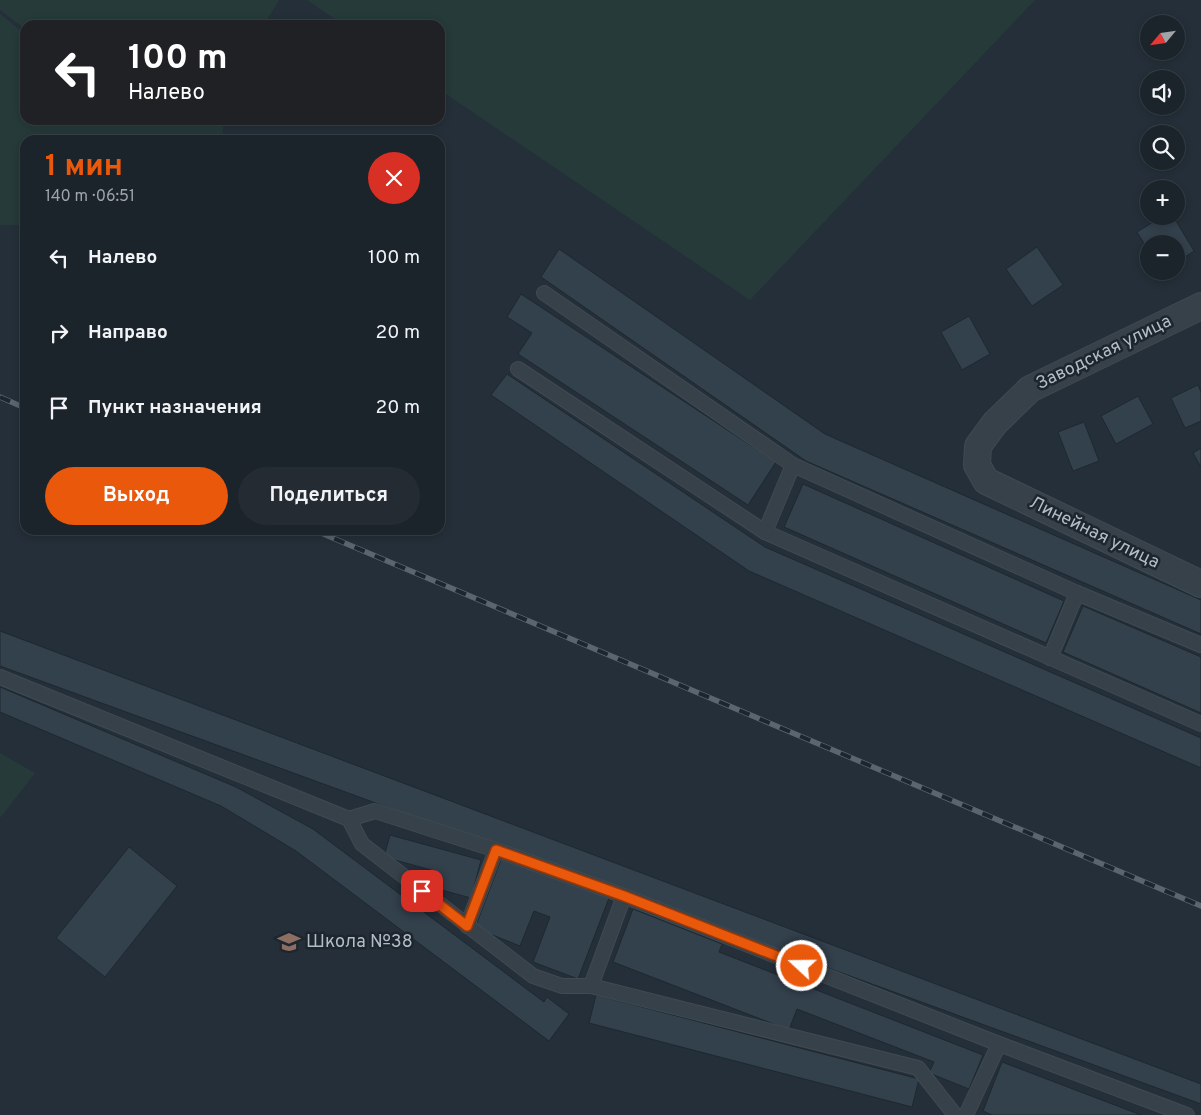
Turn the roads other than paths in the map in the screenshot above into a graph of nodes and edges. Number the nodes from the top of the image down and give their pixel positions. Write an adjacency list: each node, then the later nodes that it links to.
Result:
1 (544, 293): 4 (lane)
2 (1201, 306): 5 (street, Заводская улица)
3 (518, 369): 6 (lane)
4 (793, 465): 6 (lane); 8 (lane)
5 (986, 481): 7 (street, Линейная улица)
6 (765, 532): 10 (lane)
7 (1201, 584)
8 (1077, 594): 9 (lane); 10 (lane)
9 (1201, 645)
10 (1050, 658): 12 (lane)
11 (0, 677): 13 (lane)
12 (1201, 724)
13 (349, 819): 14 (lane); 16 (lane)
14 (496, 850): 15 (lane); 16 (lane)
15 (624, 896): 17 (lane); 18 (lane)
16 (467, 926): 17 (lane)
17 (591, 986): 19 (lane)
18 (999, 1044): 20 (lane); 21 (lane)
19 (955, 1115)
20 (966, 1115)
21 (1187, 1115)

